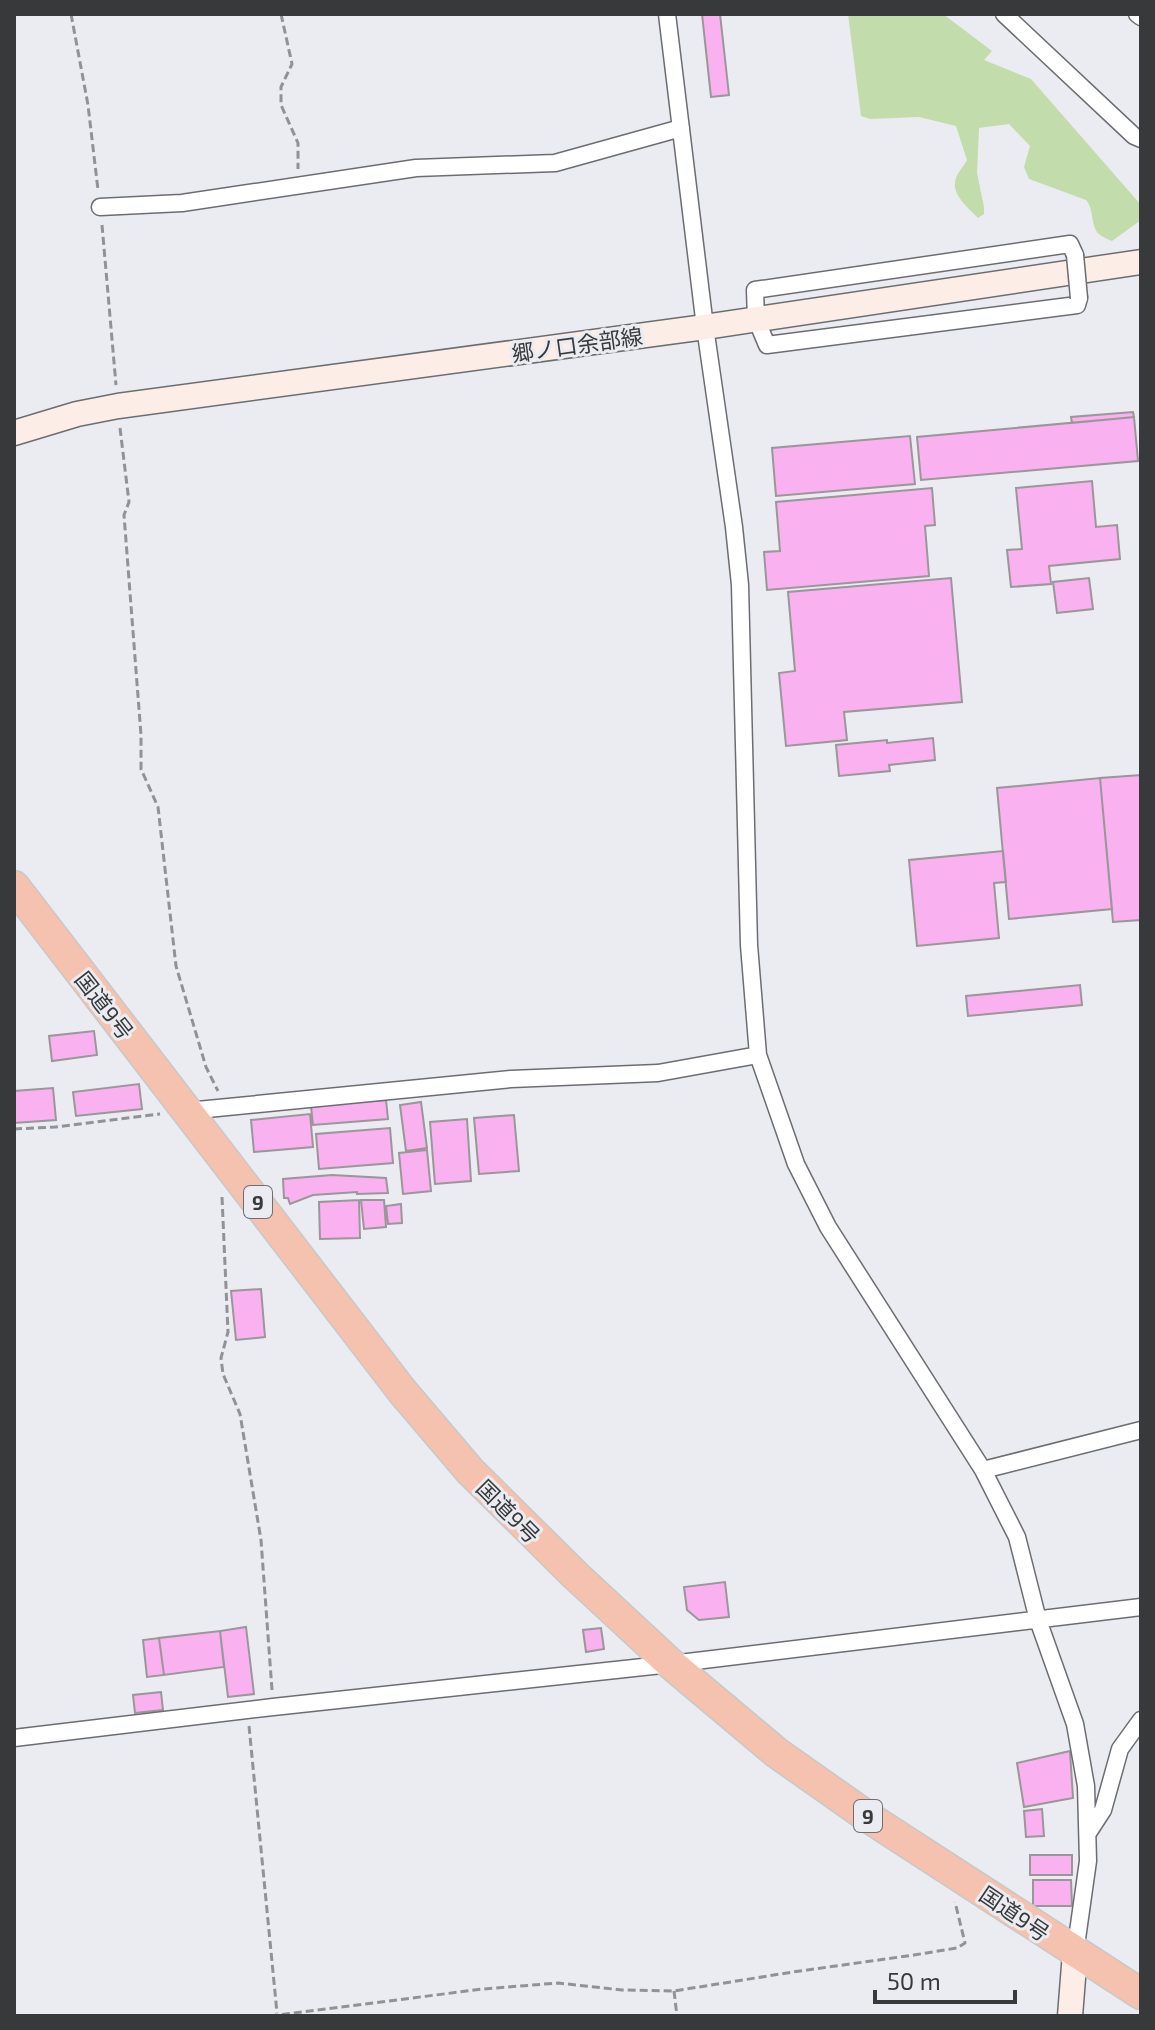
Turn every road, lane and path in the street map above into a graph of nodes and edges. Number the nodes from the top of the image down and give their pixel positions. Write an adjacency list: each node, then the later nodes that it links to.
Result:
1 (71, 14): 8 (path)
2 (281, 14): 7 (path)
3 (667, 14): 5 (street)
4 (1004, 14): 6 (street)
5 (681, 128): 7 (street); 11 (street)
6 (1141, 139)
7 (298, 185): 8 (street)
8 (100, 207): 12 (path)
9 (1141, 262): 10 (main road, 郷ノ口余部線)
10 (756, 319): 10 (street, bridge); 11 (main road, 郷ノ口余部線)
11 (705, 327): 12 (main road, 郷ノ口余部線); 15 (street)
12 (118, 406): 13 (main road, 郷ノ口余部線); 16 (path)
13 (14, 433)
14 (14, 886): 17 (highway, 国道9号 / 9)
15 (758, 1055): 16 (street); 21 (street)
16 (223, 1106): 17 (street)
17 (187, 1111): 18 (path); 19 (highway, 国道9号 / 9)
18 (14, 1129)
19 (226, 1162): 24 (highway, 国道9号 / 9); 25 (path)
20 (1141, 1430): 21 (street)
21 (983, 1470): 23 (street)
22 (1141, 1607): 23 (street)
23 (1038, 1620): 24 (street); 29 (street)
24 (671, 1664): 25 (street); 30 (highway, 国道9号 / 9)
25 (273, 1707): 26 (street)
26 (248, 1710): 28 (street); 35 (path)
27 (1141, 1720): 29 (street)
28 (14, 1738)
29 (1088, 1833): 31 (street)
30 (958, 1876): 31 (highway, 国道9号 / 9); 32 (path)
31 (1075, 1953): 33 (highway, 国道9号 / 9); 37 (main road)
32 (674, 1991): 35 (path); 36 (path)
33 (1141, 1994)
34 (270, 2016): 35 (path)
35 (277, 2016)
36 (677, 2016)
37 (1070, 2016)

